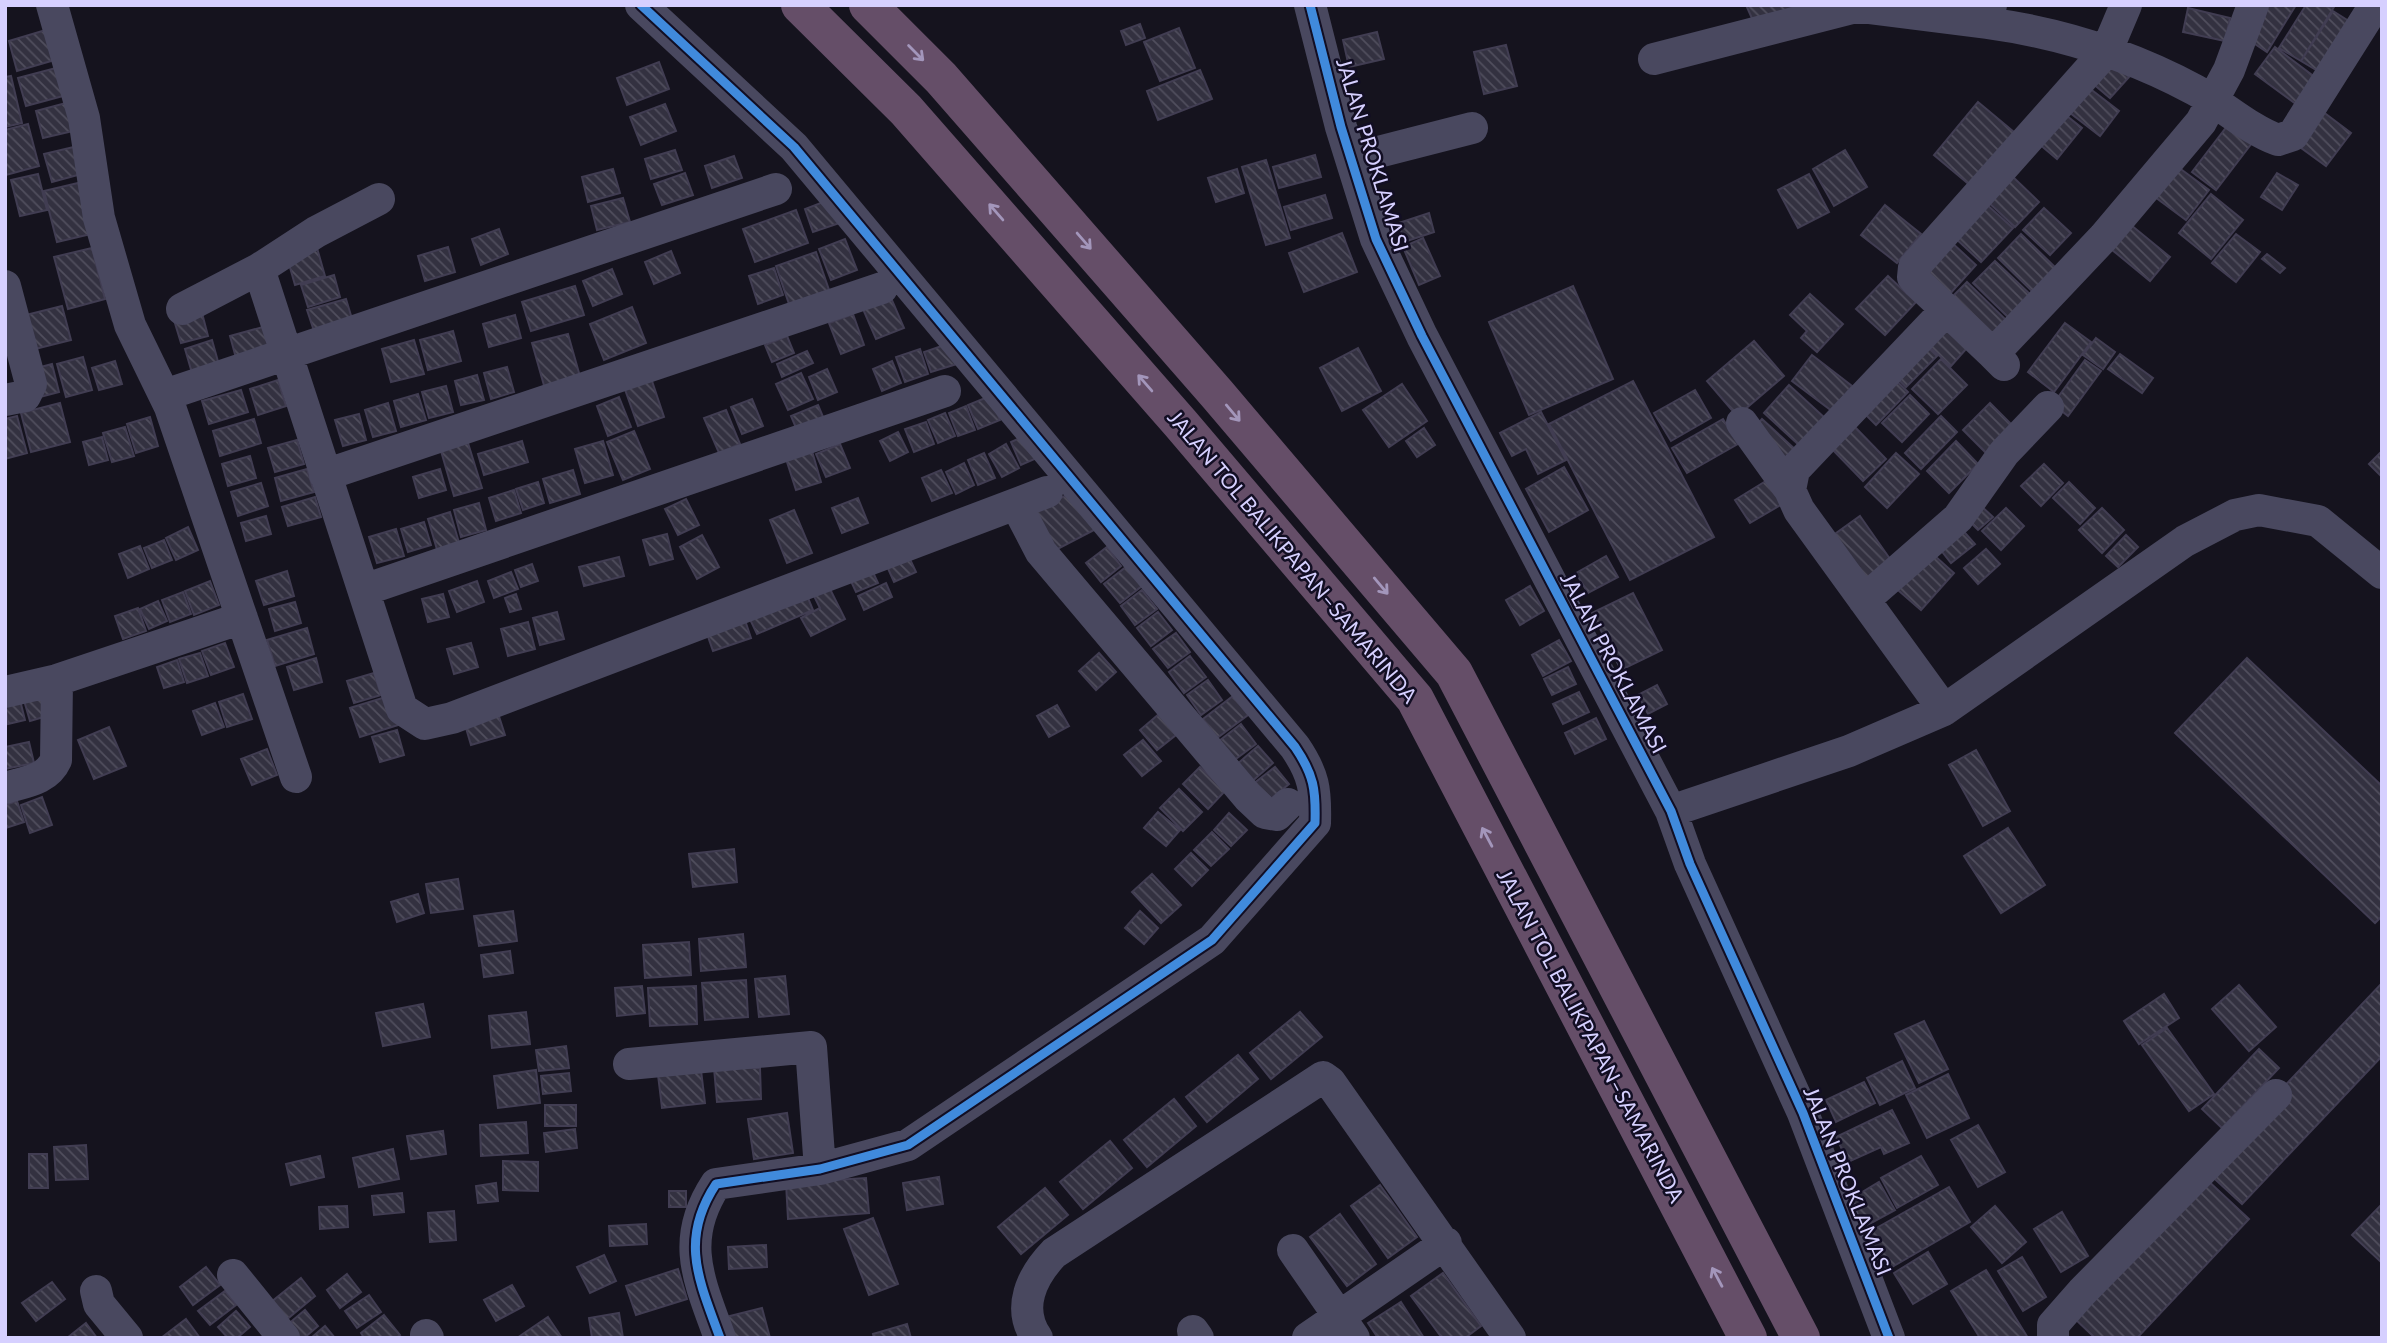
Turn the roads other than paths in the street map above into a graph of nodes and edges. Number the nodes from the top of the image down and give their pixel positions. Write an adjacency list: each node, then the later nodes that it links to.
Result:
1 (52, 5): 25 (street)
2 (641, 5): 46 (street)
3 (800, 5): 58 (highway, JALAN TOL BALIKPAPAN–SAMARINDA, one-way to 3)
4 (867, 5): 59 (highway, one-way to 59)
5 (1310, 5): 15 (street, JALAN PROKLAMASI)
6 (2126, 5): 11 (street)
7 (2253, 5): 13 (street)
8 (2375, 5): 13 (street)
9 (1869, 6): 10 (street); 12 (street)
10 (1989, 14): 11 (street)
11 (2107, 50): 13 (street); 22 (street)
12 (1654, 59)
13 (2214, 102): 22 (street)
14 (1472, 128): 15 (street)
15 (1351, 159): 43 (street, JALAN PROKLAMASI)
16 (776, 189): 23 (street)
17 (379, 199): 18 (street)
18 (259, 269): 21 (street); 23 (street)
19 (5, 286): 26 (street)
20 (882, 288): 29 (street)
21 (182, 309)
22 (1946, 310): 30 (street)
23 (285, 355): 25 (street); 29 (street)
24 (945, 391): 34 (street)
25 (165, 395): 36 (street)
26 (5, 400)
27 (2048, 407): 35 (street)
28 (1742, 423): 30 (street)
29 (326, 475): 34 (street)
30 (1790, 489): 35 (street)
31 (1047, 492): 32 (street)
32 (1016, 504): 34 (street); 42 (street)
33 (2382, 573): 39 (street)
34 (364, 590)
35 (1864, 600): 39 (street)
36 (242, 618): 37 (street); 40 (street)
37 (57, 680): 38 (street); 41 (street)
38 (5, 692)
39 (1944, 710): 43 (street)
40 (296, 777)
41 (5, 788)
42 (1288, 804)
43 (1671, 811): 60 (street, JALAN PROKLAMASI)
44 (629, 1064): 46 (street)
45 (2276, 1095): 61 (street)
46 (820, 1168): 54 (street)
47 (1446, 1243): 51 (street); 55 (street); 57 (street)
48 (1293, 1250): 51 (street)
49 (233, 1275): 53 (street)
50 (96, 1291): 52 (street)
51 (1347, 1327): 56 (street)
52 (127, 1338)
53 (284, 1338)
54 (720, 1338)
55 (1037, 1338)
56 (1308, 1338)
57 (1510, 1338)
58 (1748, 1338)
59 (1801, 1338)
60 (1889, 1338)
61 (2053, 1338)

